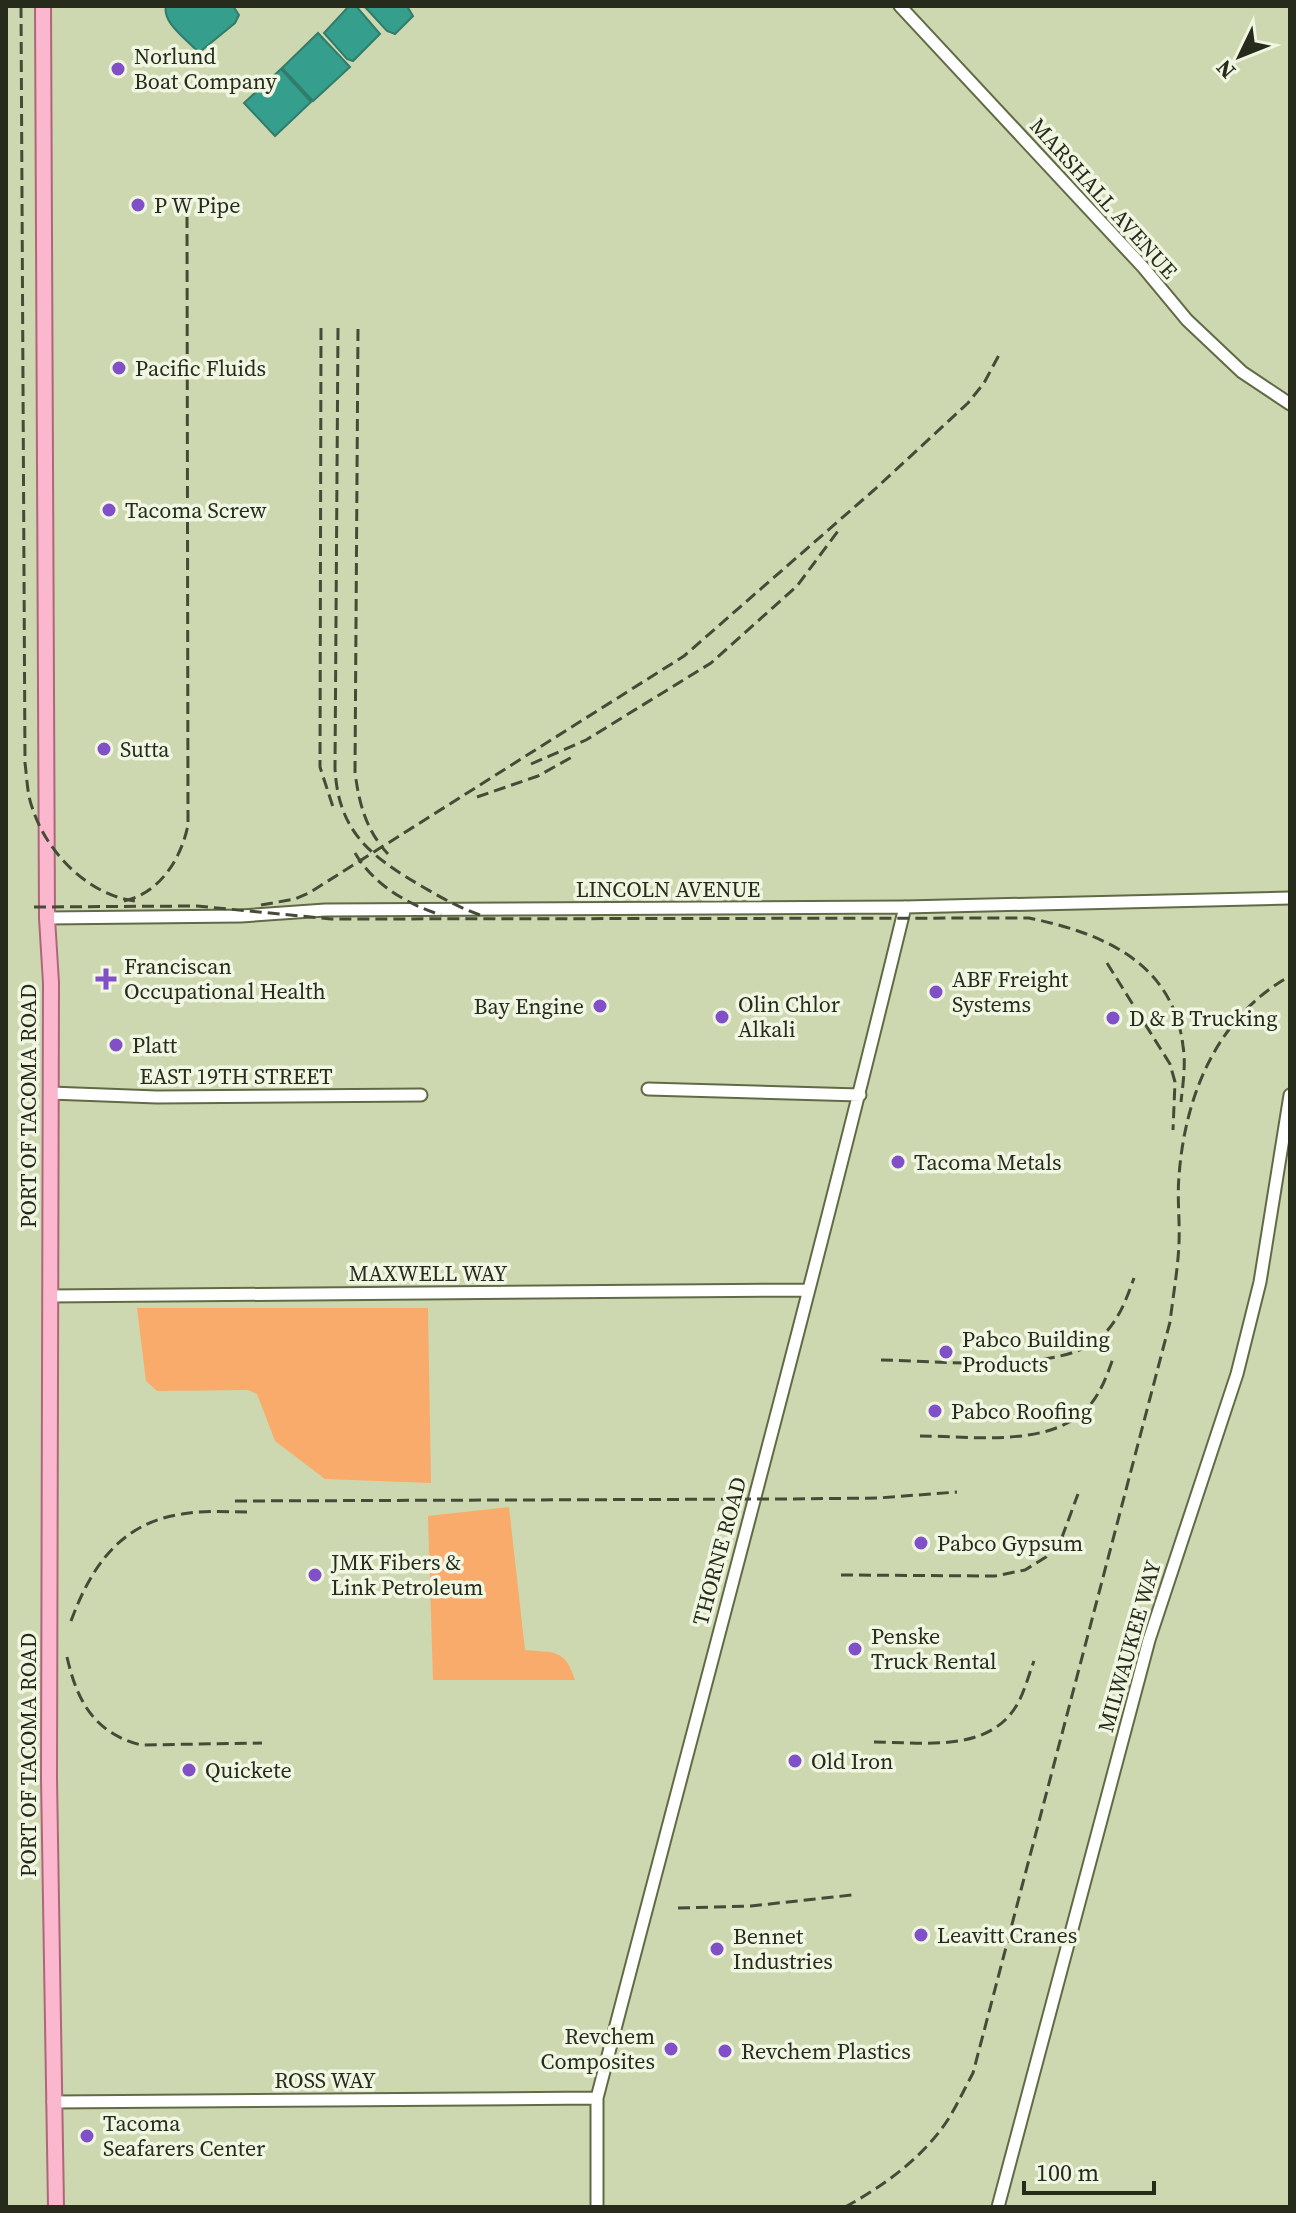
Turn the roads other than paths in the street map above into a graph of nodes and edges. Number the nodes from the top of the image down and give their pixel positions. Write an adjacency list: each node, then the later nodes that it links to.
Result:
1 (43, 6): 6 (main road, PORT OF TACOMA ROAD)
2 (900, 6): 3 (street, MARSHALL AVENUE)
3 (1290, 404)
4 (1290, 898): 5 (street, LINCOLN AVENUE)
5 (905, 907): 6 (street, LINCOLN AVENUE); 10 (street, THORNE ROAD)
6 (47, 918): 8 (main road, PORT OF TACOMA ROAD)
7 (648, 1089): 10 (street)
8 (50, 1093): 9 (street, EAST 19TH STREET); 13 (main road, PORT OF TACOMA ROAD)
9 (421, 1095)
10 (860, 1095): 12 (street, THORNE ROAD)
11 (1290, 1096): 18 (street, MILWAUKEE WAY)
12 (807, 1290): 13 (street, MAXWELL WAY); 14 (street, THORNE ROAD)
13 (50, 1296): 15 (main road, PORT OF TACOMA ROAD)
14 (597, 2098): 15 (street, ROSS WAY); 17 (street, THORNE ROAD)
15 (53, 2102): 16 (main road, PORT OF TACOMA ROAD)
16 (56, 2207)
17 (597, 2207)
18 (998, 2207)

